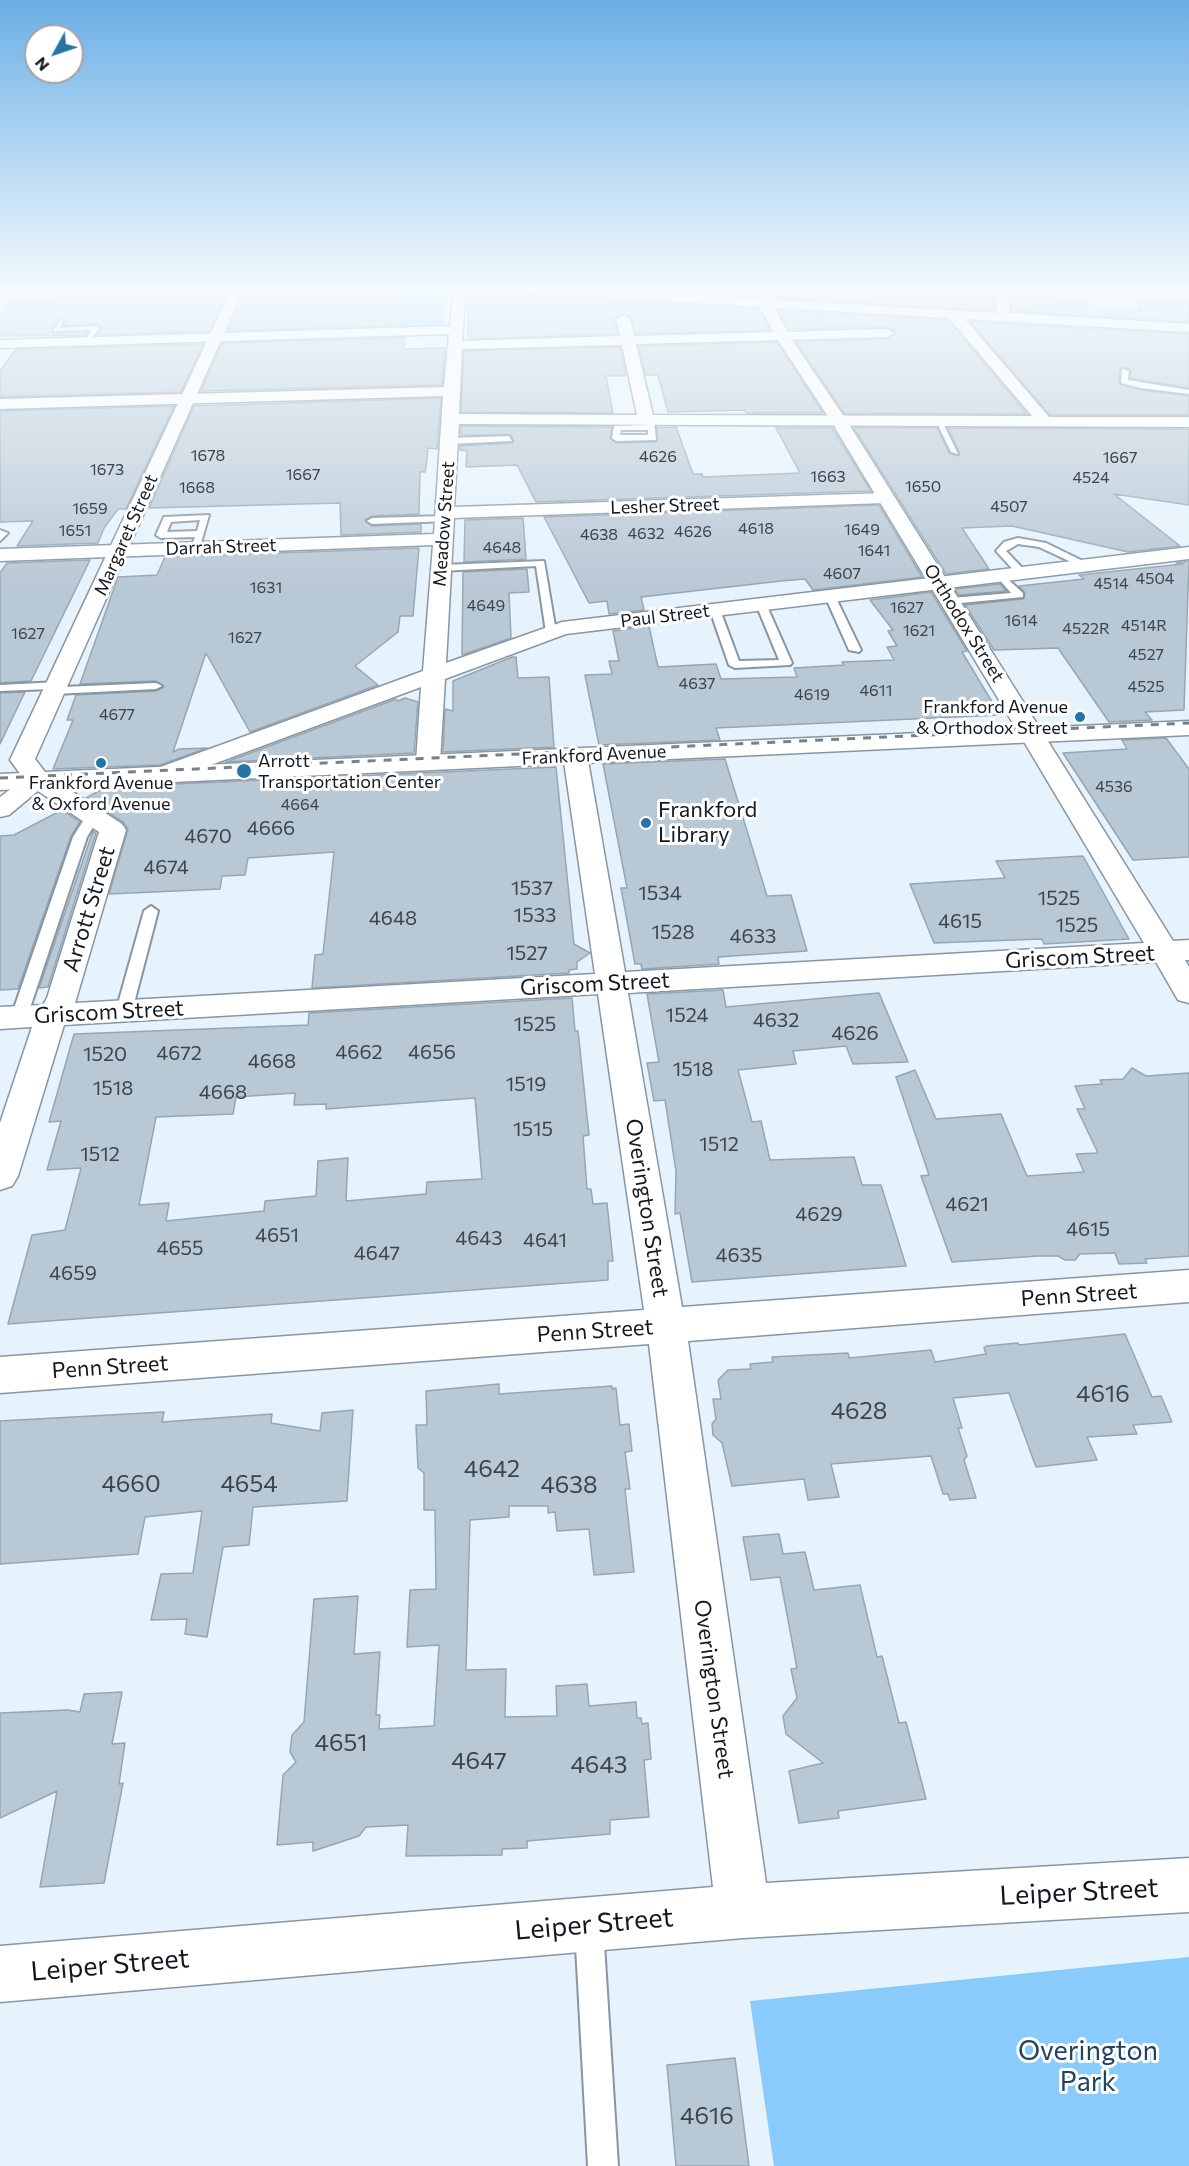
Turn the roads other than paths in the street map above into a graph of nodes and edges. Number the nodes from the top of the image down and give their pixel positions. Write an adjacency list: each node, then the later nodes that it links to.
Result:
1 (193, 387): 9 (street, Margaret Street)
2 (451, 387): 7 (street, Meadow Street)
3 (640, 387): 14 (street)
4 (816, 387): 12 (street, Orthodox Street)
5 (1015, 387): 15 (street)
6 (1150, 387): 8 (lane)
7 (451, 391): 9 (street); 11 (street, Meadow Street)
8 (1189, 392)
9 (187, 399): 10 (street); 26 (street, Margaret Street)
10 (0, 404)
11 (451, 419): 14 (street); 18 (street, Meadow Street)
12 (839, 421): 13 (street); 14 (street); 20 (street, Orthodox Street)
13 (938, 421): 15 (street); 19 (lane)
14 (649, 422)
15 (1045, 422): 16 (street)
16 (1189, 422)
17 (509, 439): 18 (lane)
18 (450, 441): 21 (street, Meadow Street)
19 (955, 452)
20 (885, 498): 21 (street, Lesher Street); 32 (street, Orthodox Street)
21 (445, 516): 22 (lane); 25 (street, Meadow Street)
22 (372, 521)
23 (0, 533): 24 (lane)
24 (0, 538)
25 (443, 539): 26 (street, Darrah Street); 30 (street, Meadow Street)
26 (118, 551): 28 (street, Darrah Street); 41 (street, Margaret Street)
27 (1189, 554): 29 (street, Paul Street)
28 (0, 555)
29 (1088, 566): 31 (street, Paul Street); 31 (lane)
30 (441, 568): 36 (lane); 38 (street, Meadow Street)
31 (1022, 573): 32 (street, Paul Street)
32 (945, 592): 33 (street, Paul Street); 43 (street, Orthodox Street)
33 (830, 596): 34 (street, Paul Street); 37 (lane)
34 (761, 604): 35 (street, Paul Street); 35 (lane)
35 (715, 610): 36 (street, Paul Street)
36 (551, 632): 38 (street, Paul Street)
37 (855, 650)
38 (435, 675): 45 (street, Meadow Street); 46 (street, Paul Street)
39 (156, 686): 41 (lane)
40 (0, 688): 41 (lane)
41 (57, 688): 47 (street, Margaret Street)
42 (1189, 728): 43 (street, Frankford Avenue)
43 (1032, 735): 44 (street, Frankford Avenue); 52 (street, Orthodox Street)
44 (575, 755): 45 (street, Frankford Avenue); 53 (street, Overington Street)
45 (428, 762): 46 (street, Frankford Avenue)
46 (164, 774): 47 (street, Frankford Avenue)
47 (38, 780): 48 (street, Frankford Avenue); 49 (street); 50 (street, Arrott Street)
48 (0, 782)
49 (0, 809)
50 (93, 816): 56 (street, Arrott Street); 57 (lane)
51 (151, 911): 55 (lane)
52 (1176, 951): 53 (street, Griscom Street); 54 (street, Orthodox Street)
53 (610, 983): 55 (street, Griscom Street); 60 (street, Overington Street)
54 (1189, 992)
55 (124, 1011): 56 (street, Griscom Street)
56 (52, 1016): 57 (street, Griscom Street); 58 (street, Arrott Street)
57 (9, 1017)
58 (0, 1176)
59 (1189, 1286): 60 (street, Penn Street)
60 (666, 1326): 61 (street, Penn Street); 63 (street, Overington Street)
61 (0, 1375)
62 (1189, 1886): 63 (street, Leiper Street)
63 (743, 1911): 64 (street, Leiper Street)
64 (589, 1924): 65 (street, Leiper Street); 66 (lane)
65 (0, 1974)
66 (603, 2166)

